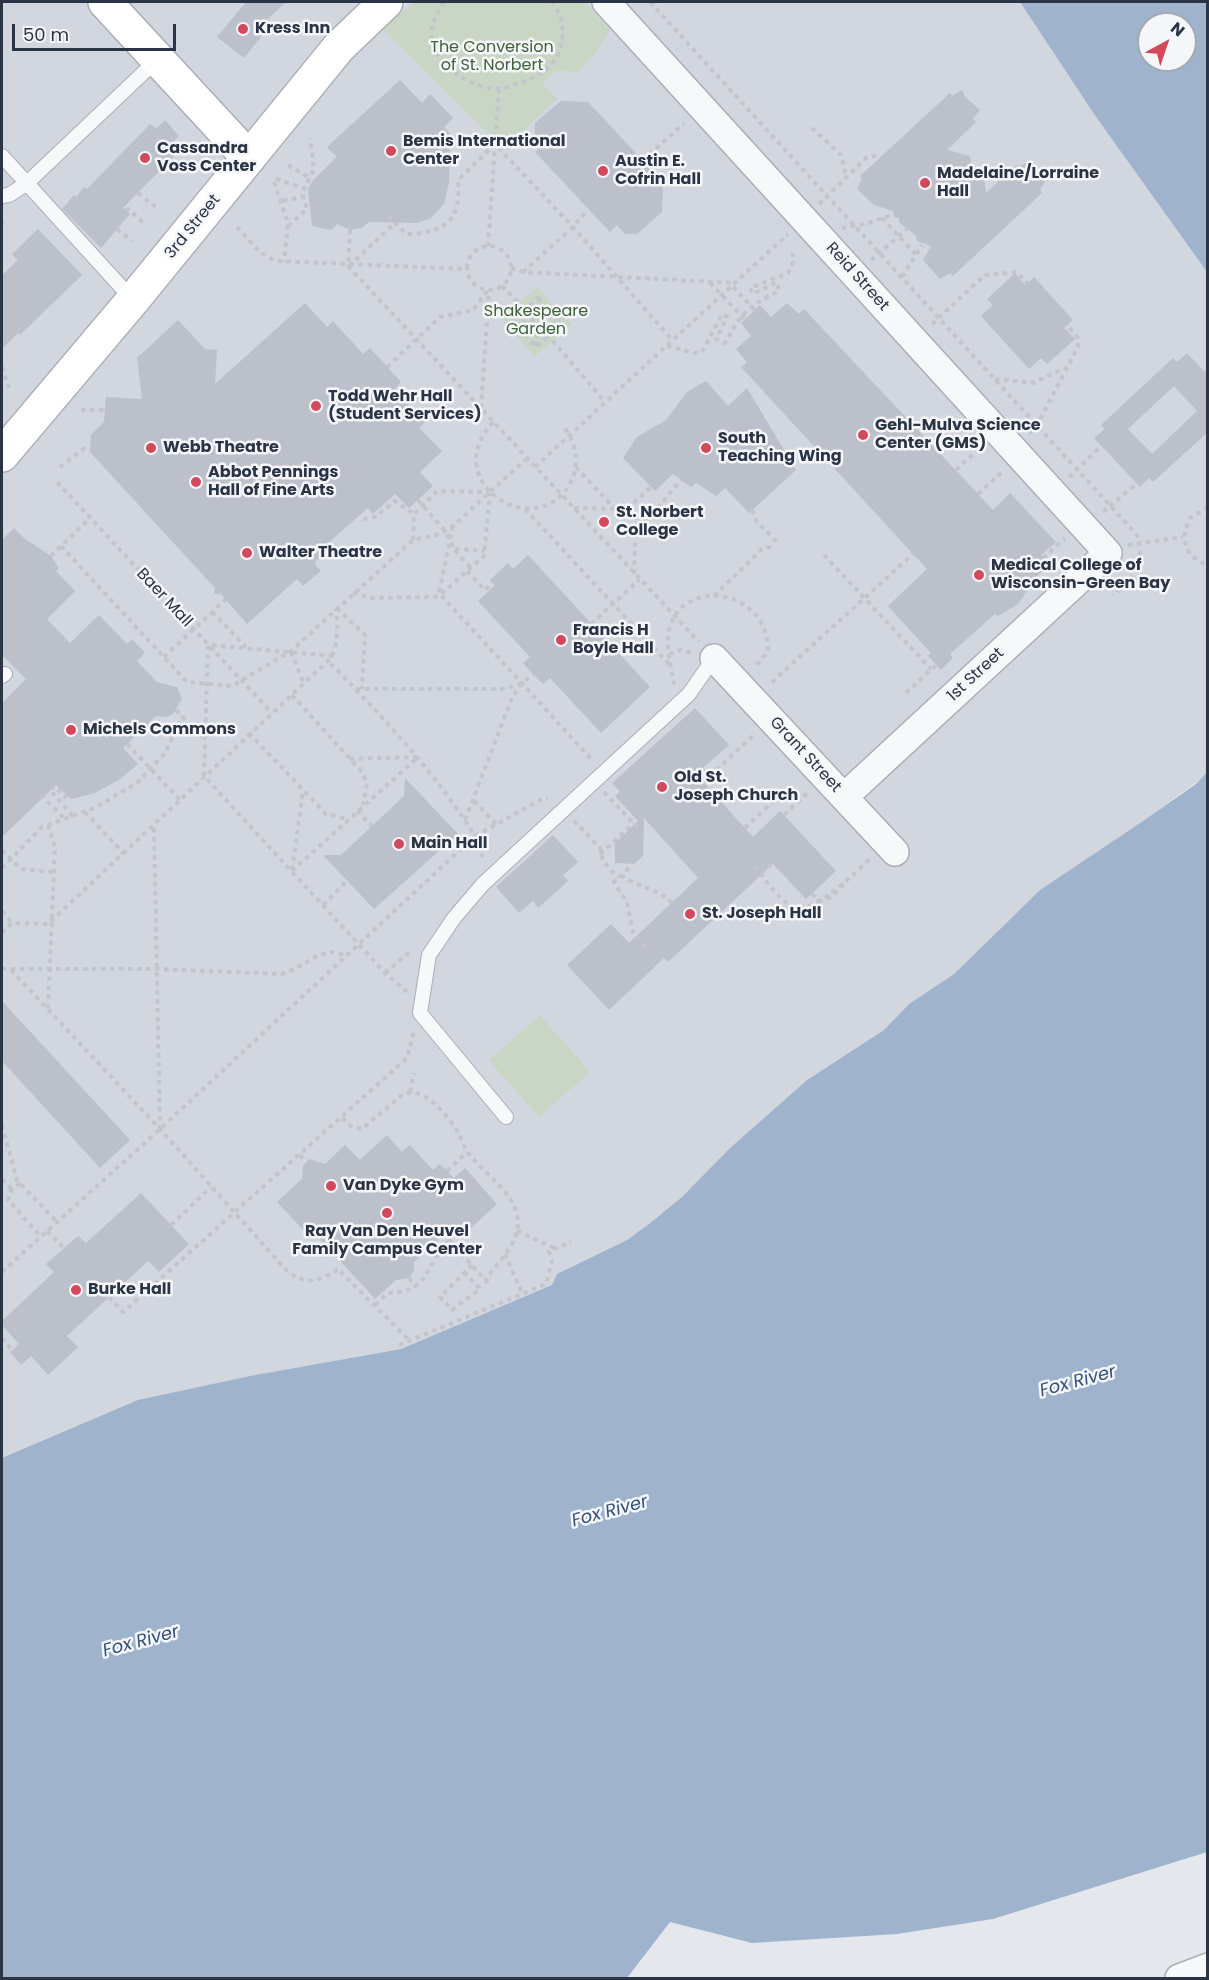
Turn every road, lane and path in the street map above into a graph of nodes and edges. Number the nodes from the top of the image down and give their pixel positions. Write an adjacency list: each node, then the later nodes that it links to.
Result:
1 (105, 2): 7 (main road)
2 (386, 2): 14 (main road, 3rd Street)
3 (444, 2): 8 (path)
4 (552, 2): 8 (path)
5 (606, 2): 9 (street, Reid Street)
6 (650, 2): 23 (path)
7 (158, 59): 14 (main road); 20 (lane)
8 (499, 89): 12 (path)
9 (702, 107): 16 (path); 34 (street, Reid Street)
10 (812, 128): 19 (path)
11 (310, 138): 18 (path)
12 (495, 144): 33 (path); 39 (path); 46 (path)
13 (2, 156): 20 (lane)
14 (249, 158): 65 (main road, 3rd Street)
15 (878, 159): 19 (path)
16 (643, 161)
17 (288, 165): 18 (path)
18 (308, 177): 21 (path)
19 (846, 177): 23 (path)
20 (26, 184): 24 (lane); 65 (lane)
21 (303, 188): 25 (path); 26 (path)
22 (138, 193): 27 (path)
23 (826, 195): 34 (path); 37 (path)
24 (2, 196)
25 (302, 197): 26 (path); 36 (path)
26 (282, 201): 36 (path)
27 (158, 209)
28 (587, 210): 39 (path)
29 (126, 211): 35 (path)
30 (894, 214): 32 (path)
31 (388, 216): 33 (path)
32 (882, 218): 37 (path); 43 (path)
33 (395, 223): 51 (path)
34 (808, 223): 37 (path); 55 (street, Reid Street); 60 (path)
35 (146, 225)
36 (288, 226): 50 (path)
37 (855, 226): 48 (path)
38 (237, 227): 50 (path)
39 (573, 227): 54 (path); 57 (path)
40 (117, 229): 44 (path)
41 (907, 229): 43 (path)
42 (350, 230): 51 (path)
43 (899, 236): 48 (path); 49 (path)
44 (132, 241)
45 (922, 245): 49 (path)
46 (488, 246): 52 (path); 53 (path)
47 (793, 253): 66 (path)
48 (880, 253): 55 (path); 56 (path)
49 (916, 255): 56 (path)
50 (284, 262): 51 (path)
51 (348, 266): 53 (path); 79 (path)
52 (511, 268): 54 (path); 61 (path)
53 (466, 269): 62 (path)
54 (523, 272): 57 (path)
55 (855, 275): 81 (street, Reid Street)
56 (902, 277): 71 (path)
57 (618, 278): 58 (path); 80 (path)
58 (710, 282): 60 (path); 63 (path)
59 (1027, 283): 71 (path)
60 (735, 285): 63 (path); 66 (path)
61 (502, 286): 62 (path); 67 (path)
62 (488, 291): 79 (path); 90 (path)
63 (722, 296): 70 (path); 80 (path)
64 (538, 298): 67 (path); 69 (path); 74 (path)
65 (133, 300): 100 (main road, 3rd Street)
66 (751, 305): 68 (path); 70 (path)
67 (525, 310): 73 (path); 74 (path)
68 (755, 310)
69 (550, 312): 74 (path); 75 (path)
70 (741, 315): 72 (path); 82 (path)
71 (939, 318): 81 (path); 88 (path)
72 (745, 319)
73 (513, 321): 74 (path); 77 (path)
74 (537, 323): 75 (path); 77 (path); 78 (path); 83 (path)
75 (561, 324): 78 (path)
76 (1067, 325): 86 (path)
77 (525, 334): 83 (path)
78 (549, 335): 83 (path); 89 (path)
79 (416, 339): 85 (path); 90 (path)
80 (673, 341): 82 (path)
81 (915, 341): 97 (street, Reid Street)
82 (667, 346): 89 (path)
83 (536, 347)
84 (2, 367): 87 (path)
85 (387, 367)
86 (1067, 368): 88 (path); 94 (path)
87 (2, 379)
88 (994, 379): 94 (path)
89 (604, 402): 96 (path)
90 (480, 409): 93 (path)
91 (81, 410): 92 (path)
92 (105, 410)
93 (493, 422): 101 (path); 111 (path)
94 (1037, 425): 97 (path); 106 (path)
95 (563, 426): 96 (path)
96 (569, 435): 103 (path); 104 (path)
97 (1010, 445): 105 (path); 112 (street, Reid Street); 113 (path)
98 (87, 446): 102 (path)
99 (1101, 446): 106 (path)
100 (2, 455)
101 (526, 459): 104 (path); 111 (path)
102 (60, 467)
103 (576, 467): 114 (path); 121 (path)
104 (536, 468): 114 (path)
105 (956, 470)
106 (1077, 470): 112 (path); 117 (path)
107 (682, 480): 127 (path)
108 (57, 482): 125 (path, Baer Mall)
109 (1136, 484): 117 (path)
110 (651, 487): 122 (path)
111 (490, 492): 116 (path); 119 (path); 128 (path); 139 (path)
112 (1053, 492): 129 (street, Reid Street)
113 (978, 494)
114 (561, 495): 119 (path); 120 (path)
115 (418, 500): 116 (path)
116 (422, 506): 124 (path); 130 (path)
117 (1111, 506): 129 (path); 135 (path)
118 (1208, 507): 131 (path)
119 (524, 508): 155 (path)
120 (573, 508): 121 (path); 146 (path)
121 (616, 509): 122 (path)
122 (627, 509): 127 (path)
123 (752, 510): 134 (path)
124 (414, 514): 126 (path); 133 (path)
125 (90, 518): 136 (path); 159 (path, Baer Mall)
126 (363, 519)
127 (636, 524): 146 (path)
128 (453, 526): 130 (path); 132 (path)
129 (1085, 528): 140 (street, Reid Street)
130 (445, 531): 132 (path); 133 (path)
131 (1183, 537): 135 (path); 144 (path)
132 (450, 538): 138 (path); 150 (path)
133 (413, 540): 149 (path)
134 (777, 542)
135 (1139, 542): 140 (path); 152 (path)
136 (61, 546): 143 (path); 164 (path)
137 (771, 547): 151 (path)
138 (456, 549): 139 (path); 145 (path)
139 (485, 550): 145 (path)
140 (1108, 553): 198 (street, 1st Street)
141 (913, 554): 153 (path)
142 (824, 555): 153 (path)
143 (51, 556)
144 (1208, 565)
145 (469, 569): 148 (path); 150 (path)
146 (634, 575): 147 (path)
147 (639, 580): 155 (path); 165 (path)
148 (493, 582)
149 (353, 593): 150 (path); 156 (path)
150 (440, 595): 175 (path)
151 (714, 596)
152 (1113, 596)
153 (864, 598): 169 (path); 173 (path)
154 (226, 599): 157 (path)
155 (613, 604): 158 (path); 168 (path)
156 (336, 608): 162 (path); 163 (path); 177 (path)
157 (212, 612): 159 (path); 161 (path)
158 (591, 624)
159 (194, 630): 160 (path, Baer Mall); 164 (path)
160 (208, 645): 161 (path); 171 (path, Baer Mall); 172 (path)
161 (246, 648): 162 (path)
162 (291, 651): 163 (path); 171 (path); 174 (path)
163 (333, 656): 166 (path)
164 (164, 657): 172 (path)
165 (714, 658): 183 (street, Grant Street); 192 (lane)
166 (328, 661): 174 (path); 176 (path)
167 (936, 664): 169 (path)
168 (671, 665)
169 (931, 669): 178 (path)
170 (533, 674): 175 (path)
171 (240, 681): 172 (path); 181 (path, Baer Mall)
172 (205, 682): 185 (path)
173 (771, 682)
174 (304, 684): 179 (path)
175 (520, 684): 177 (path); 192 (path); 200 (path)
176 (356, 689): 177 (path); 187 (path)
177 (362, 689)
178 (906, 693)
179 (291, 695): 181 (path); 188 (path)
180 (176, 710): 182 (path)
181 (272, 713): 184 (path)
182 (182, 716): 185 (path); 189 (path)
183 (771, 719): 191 (street, Grant Street); 193 (path)
184 (249, 733): 190 (path); 195 (path)
185 (204, 738): 190 (path)
186 (127, 744): 189 (path)
187 (418, 757): 188 (path); 201 (path); 209 (path)
188 (350, 759): 201 (path)
189 (151, 770): 199 (path); 204 (path)
190 (204, 776): 199 (path); 228 (path)
191 (825, 777): 198 (street, Grant Street); 205 (path)
192 (600, 778): 202 (lane); 210 (path)
193 (703, 782)
194 (785, 790): 215 (path)
195 (303, 791): 208 (path); 228 (path)
196 (41, 795): 207 (path)
197 (67, 795): 206 (path)
198 (844, 797): 218 (street, Grant Street)
199 (180, 800): 214 (path)
200 (474, 801): 209 (path); 211 (path)
201 (363, 806): 203 (path)
202 (564, 809): 211 (path); 221 (path); 249 (lane)
203 (357, 811): 208 (path); 213 (path)
204 (85, 812): 206 (path); 220 (path)
205 (784, 815)
206 (73, 816): 207 (path)
207 (65, 819): 212 (path)
208 (348, 819): 228 (path)
209 (465, 820): 217 (path)
210 (634, 823): 216 (path); 221 (path)
211 (496, 824): 217 (path)
212 (48, 825): 223 (path); 229 (path)
213 (372, 826)
214 (154, 827): 220 (path); 247 (path)
215 (745, 828)
216 (639, 829)
217 (475, 836): 241 (path)
218 (891, 848): 234 (path)
219 (2, 850): 223 (path)
220 (124, 854): 238 (path)
221 (599, 855): 231 (path)
222 (2, 856): 223 (path)
223 (9, 858): 226 (path); 229 (path)
224 (772, 863): 230 (path)
225 (755, 866): 230 (path)
226 (2, 868)
227 (629, 868): 231 (path)
228 (292, 871): 236 (path)
229 (54, 872): 238 (path)
230 (761, 873): 234 (path)
231 (620, 877): 235 (path); 242 (path)
232 (347, 881): 236 (path)
233 (812, 894): 234 (path)
234 (819, 901)
235 (672, 903)
236 (323, 905): 241 (path)
237 (2, 911): 239 (path)
238 (52, 919): 239 (path); 246 (path)
239 (12, 923): 240 (path)
240 (2, 933)
241 (358, 944): 243 (path); 249 (path)
242 (646, 948)
243 (345, 956): 247 (path); 255 (path)
244 (2, 969): 245 (path)
245 (11, 969): 246 (path); 248 (path)
246 (50, 969): 247 (path); 248 (path)
247 (158, 969): 255 (path)
248 (48, 1009): 255 (path)
249 (420, 1009): 252 (lane); 253 (path)
250 (414, 1073): 251 (path)
251 (410, 1092): 253 (path); 256 (path)
252 (506, 1117)
253 (342, 1118): 257 (path)
254 (2, 1125): 261 (path)
255 (160, 1129): 262 (path); 265 (path)
256 (467, 1152): 259 (path); 268 (path)
257 (300, 1155): 258 (path); 264 (path)
258 (306, 1161)
259 (447, 1171)
260 (2, 1179): 263 (path)
261 (20, 1183): 263 (path); 265 (path)
262 (212, 1187): 264 (path); 266 (path)
263 (12, 1190): 270 (path)
264 (235, 1214): 283 (path); 286 (path)
265 (57, 1222): 267 (path)
266 (171, 1225)
267 (47, 1231): 270 (path); 273 (path)
268 (517, 1231): 274 (path); 275 (path)
269 (443, 1233): 271 (path)
270 (41, 1236): 276 (path)
271 (450, 1240): 278 (path); 284 (path)
272 (570, 1242): 274 (path)
273 (64, 1248)
274 (555, 1249): 285 (path)
275 (505, 1254): 278 (path); 285 (path)
276 (12, 1262): 277 (path); 279 (path)
277 (2, 1265)
278 (472, 1265): 280 (path)
279 (2, 1272)
280 (464, 1272): 280 (path)
281 (355, 1277): 283 (path)
282 (409, 1278): 284 (path)
283 (350, 1281): 287 (path)
284 (416, 1287): 287 (path)
285 (522, 1293): 289 (path)
286 (110, 1297)
287 (375, 1305): 289 (path)
288 (2, 1338): 291 (path)
289 (410, 1341): 290 (path)
290 (399, 1345)
291 (12, 1350)
292 (1208, 1966): 293 (street)
293 (1179, 1978)

